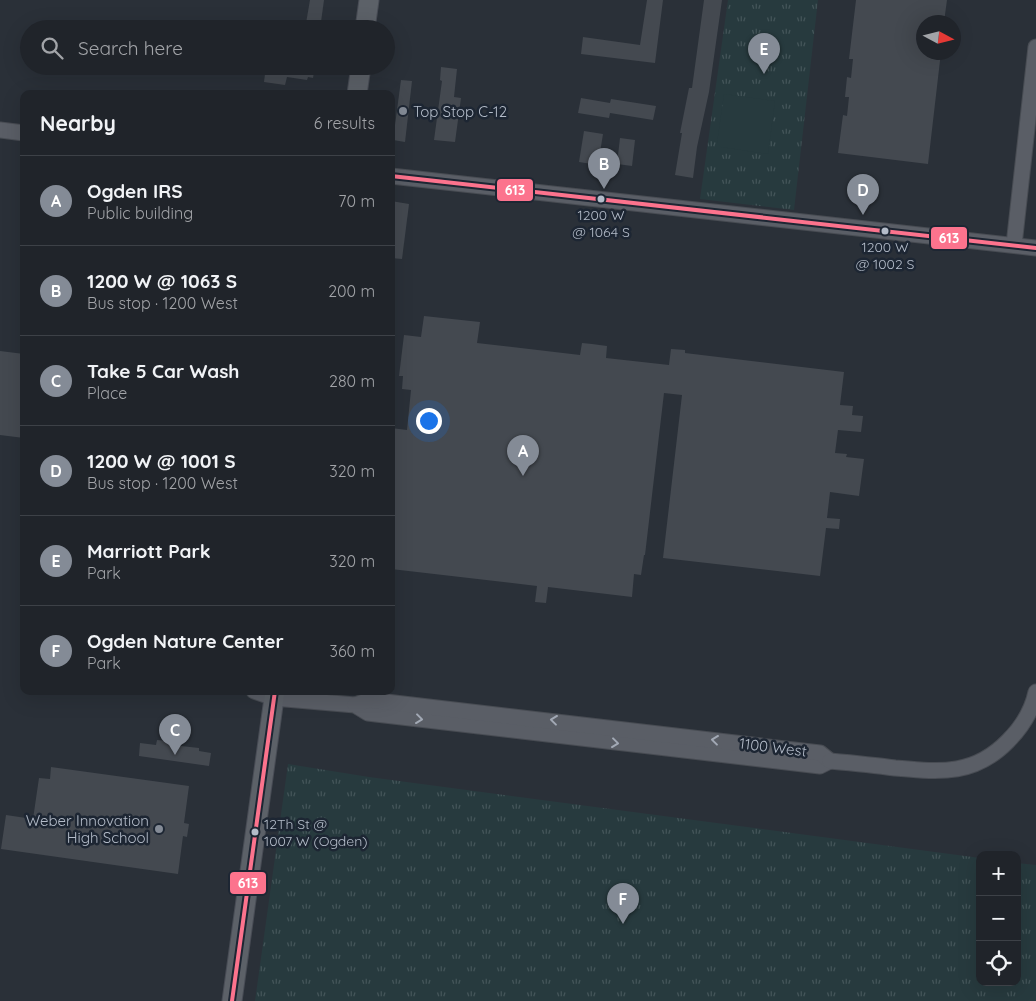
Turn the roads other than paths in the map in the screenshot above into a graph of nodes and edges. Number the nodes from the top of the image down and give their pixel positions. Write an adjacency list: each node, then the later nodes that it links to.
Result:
1 (369, 0): 2 (main road)
2 (366, 20)
3 (1036, 47): 6 (street)
4 (360, 75): 5 (main road)
5 (358, 90)
6 (1034, 92): 10 (street)
7 (0, 130): 8 (street)
8 (20, 132)
9 (395, 176): 10 (street)
10 (1014, 245): 11 (street)
11 (1036, 248)
12 (1036, 692): 13 (street, 1100 West)
13 (274, 695): 14 (main road)
14 (232, 1001)

